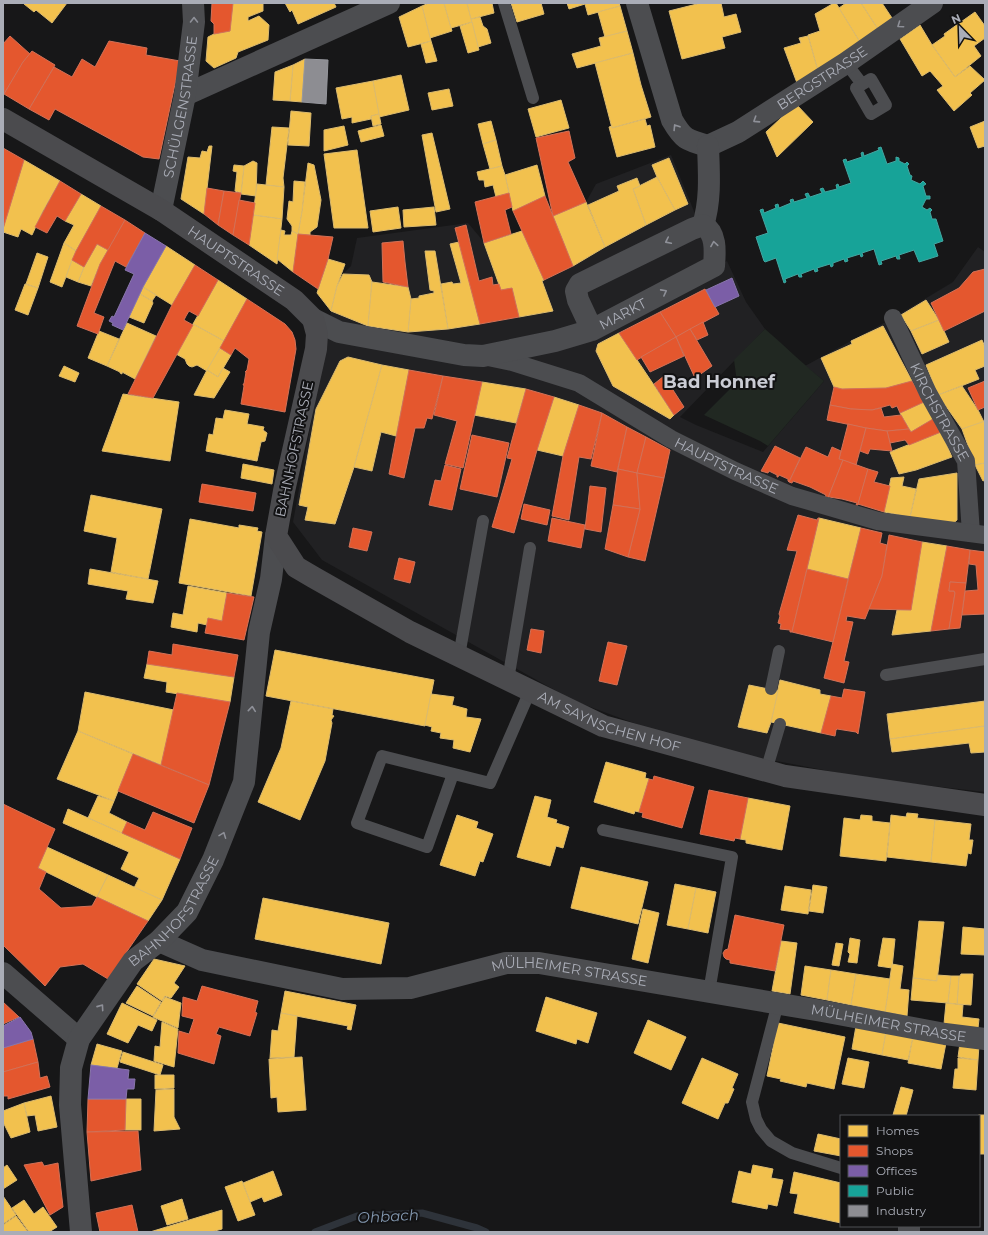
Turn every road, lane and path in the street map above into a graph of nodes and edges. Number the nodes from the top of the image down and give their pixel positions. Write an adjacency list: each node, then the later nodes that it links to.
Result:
1 (193, 3): 8 (street, SCHÜLGENSTRASSE, one-way to 1)
2 (389, 3): 8 (street)
3 (504, 3): 9 (lane)
4 (637, 3): 11 (street, one-way to 4)
5 (932, 3): 6 (street, BERGSTRASSE, one-way to 6)
6 (846, 63): 7 (lane); 11 (street, BERGSTRASSE, one-way to 11)
7 (862, 84)
8 (185, 95): 12 (street, SCHÜLGENSTRASSE)
9 (533, 98)
10 (3, 119): 12 (main road, HAUPTSTRASSE)
11 (708, 146): 13 (street)
12 (161, 210): 15 (main road, HAUPTSTRASSE)
13 (703, 225): 16 (street, MARKT, one-way to 13); 16 (street, MARKT, one-way to 16)
14 (893, 318): 19 (street, KIRCHSTRASSE)
15 (313, 319): 17 (street, HAUPTSTRASSE); 20 (main road, BAHNHOFSTRASSE)
16 (592, 330): 17 (street, HAUPTSTRASSE)
17 (483, 356): 19 (street, HAUPTSTRASSE)
18 (483, 521): 25 (lane)
19 (978, 534)
20 (276, 536): 22 (main road, AM SAYNSCHEN HOF); 23 (street, BAHNHOFSTRASSE)
21 (530, 548): 28 (lane)
22 (296, 567): 23 (street); 25 (main road, AM SAYNSCHEN HOF)
23 (271, 579): 36 (street, BAHNHOFSTRASSE, one-way to 23)
24 (779, 651): 29 (lane)
25 (458, 656): 28 (main road, AM SAYNSCHEN HOF)
26 (985, 659): 27 (lane)
27 (886, 675)
28 (508, 680): 30 (main road, AM SAYNSCHEN HOF)
29 (771, 689)
30 (530, 691): 32 (main road, AM SAYNSCHEN HOF); 33 (lane)
31 (780, 724): 32 (lane)
32 (766, 771): 34 (main road, AM SAYNSCHEN HOF)
33 (453, 774): 33 (lane)
34 (985, 805)
35 (602, 830): 38 (lane)
36 (159, 940): 38 (street, MÜLHEIMER STRASSE); 40 (street, BAHNHOFSTRASSE, one-way to 36)
37 (3, 973): 40 (street)
38 (709, 992): 39 (street, MÜLHEIMER STRASSE)
39 (778, 1004): 41 (street, MÜLHEIMER STRASSE); 42 (lane)
40 (79, 1038): 43 (street, BAHNHOFSTRASSE)
41 (985, 1039)
42 (840, 1168)
43 (79, 1231)

